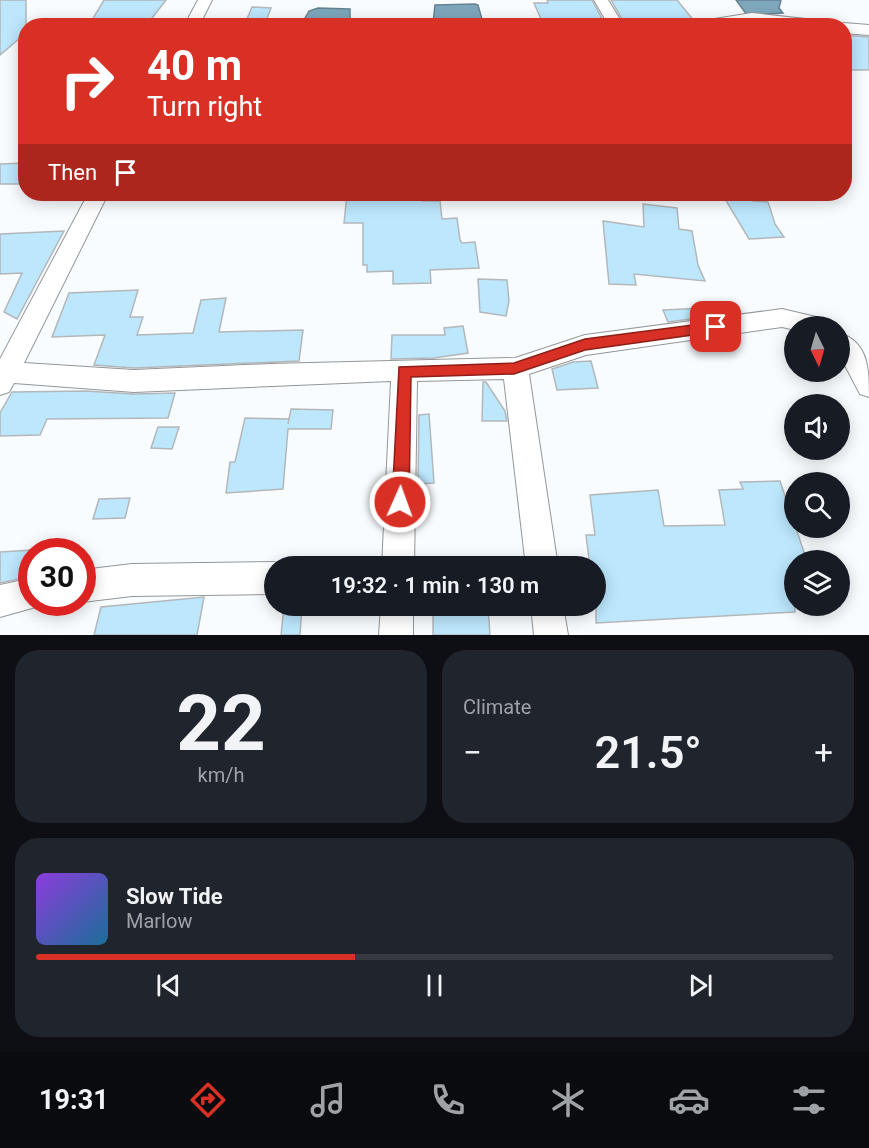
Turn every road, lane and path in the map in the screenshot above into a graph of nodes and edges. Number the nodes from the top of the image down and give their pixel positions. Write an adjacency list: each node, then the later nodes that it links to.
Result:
1 (205, 0): 3 (street)
2 (601, 0): 4 (street)
3 (195, 18)
4 (612, 18)
5 (852, 29): 6 (street)
6 (869, 30)
7 (94, 201): 12 (street)
8 (784, 318): 10 (street)
9 (850, 351): 13 (street)
10 (514, 369): 11 (street); 15 (street)
11 (404, 371): 12 (street); 14 (street)
12 (3, 378)
13 (869, 386)
14 (398, 556)
15 (540, 556)
16 (264, 578): 17 (street)
17 (96, 584)
18 (18, 597): 19 (street)
19 (0, 601)
20 (397, 616): 22 (street)
21 (548, 616): 23 (street)
22 (396, 635)
23 (551, 635)

